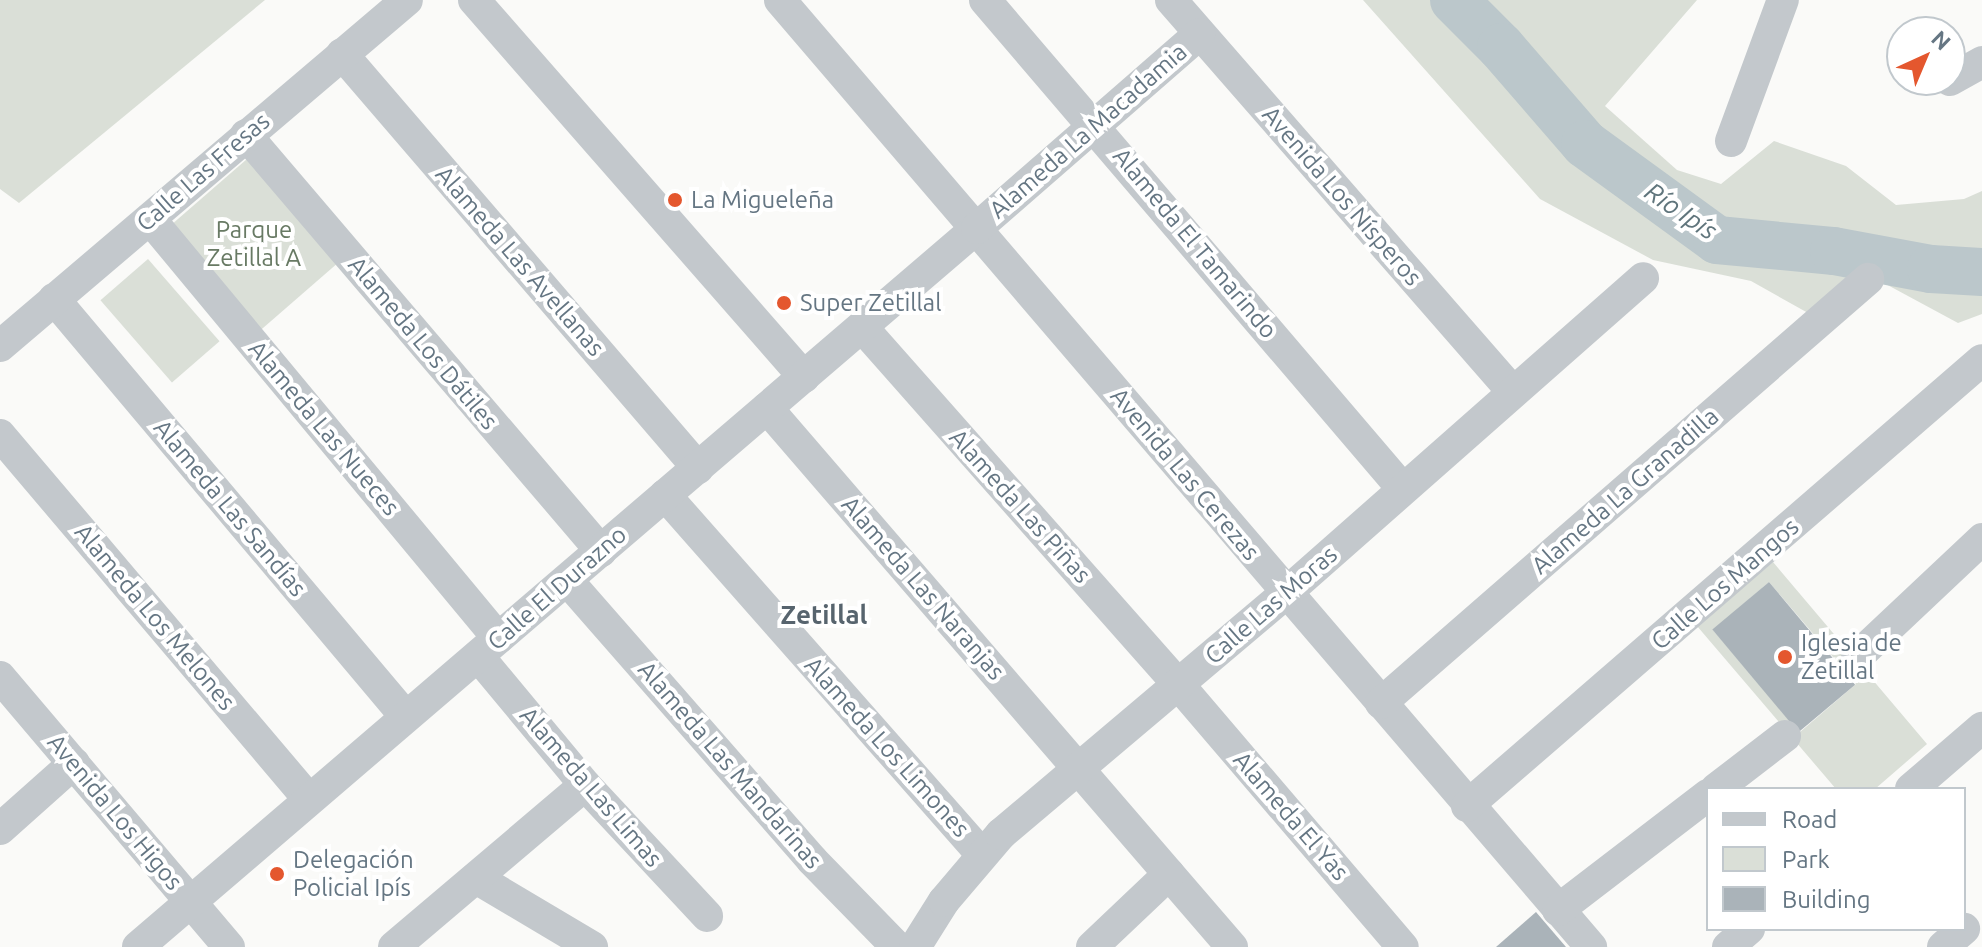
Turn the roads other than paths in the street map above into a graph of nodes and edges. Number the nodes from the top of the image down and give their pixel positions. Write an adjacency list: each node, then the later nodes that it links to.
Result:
1 (407, 0): 8 (street, Calle Las Fresas)
2 (474, 0): 20 (street)
3 (780, 0): 13 (street, Avenida Las Cerezas)
4 (985, 0): 9 (street, Alameda El Tamarindo)
5 (1171, 0): 7 (street, Avenida Los Nísperos)
6 (1783, 0): 11 (street)
7 (1199, 34): 9 (street, Alameda La Macadamia); 21 (street, Avenida Los Nísperos)
8 (342, 54): 10 (street, Calle Las Fresas); 24 (street, Alameda Las Avellanas)
9 (1095, 126): 13 (street, Alameda La Macadamia); 25 (street, Alameda El Tamarindo)
10 (246, 135): 12 (street, Calle Las Fresas); 28 (street, Alameda Los Dátiles)
11 (1731, 141)
12 (150, 219): 16 (street, Calle Las Fresas); 31 (street, Alameda Las Nueces)
13 (977, 228): 17 (street, Calle El Durazno); 30 (street, Avenida Las Cerezas)
14 (1643, 278): 21 (street, Calle Las Moras)
15 (1868, 279): 35 (street, Alameda La Granadilla)
16 (54, 299): 18 (street, Calle Las Fresas); 36 (street, Alameda Las Sandías)
17 (862, 327): 20 (street, Calle El Durazno); 34 (street, Alameda Las Piñas)
18 (0, 346)
19 (1982, 360): 46 (street, Calle Los Mangos)
20 (804, 377): 22 (street, Calle El Durazno)
21 (1513, 392): 25 (street, Calle Las Moras)
22 (767, 408): 24 (street, Calle El Durazno); 40 (street, Alameda Las Naranjas)
23 (0, 435): 45 (street, Alameda Los Melones)
24 (698, 468): 26 (street, Calle El Durazno)
25 (1403, 489): 30 (street, Calle Las Moras)
26 (665, 495): 28 (street, Calle El Durazno); 48 (street, Alameda Los Limones)
27 (1982, 539): 32 (street)
28 (601, 551): 29 (street, Calle El Durazno)
29 (567, 580): 31 (street, Calle El Durazno); 62 (street, Alameda Las Mandarinas)
30 (1286, 593): 34 (street, Calle Las Moras); 35 (street, Avenida Las Cerezas)
31 (488, 647): 36 (street, Calle El Durazno); 41 (street, Alameda Las Limas)
32 (1857, 657)
33 (0, 677): 39 (street, Avenida Los Higos)
34 (1178, 684): 40 (street, Calle Las Moras); 66 (street, Alameda El Yas)
35 (1381, 703): 46 (street, Avenida Las Cerezas)
36 (406, 717): 45 (street, Calle El Durazno)
37 (1982, 728): 43 (street)
38 (1785, 736): 42 (street)
39 (74, 763): 47 (street); 51 (street, Avenida Los Higos)
40 (1080, 767): 48 (street, Calle Las Moras); 49 (street, Alameda Las Naranjas)
41 (585, 785): 50 (street); 54 (street, Alameda Las Limas)
42 (1719, 787)
43 (1913, 787)
44 (1706, 797): 52 (street)
45 (309, 800): 51 (street, Calle El Durazno)
46 (1467, 806): 52 (street, Avenida Las Cerezas)
47 (0, 829)
48 (982, 854): 63 (street, Calle Las Moras)
49 (1169, 874): 64 (street); 65 (street, Alameda Las Naranjas)
50 (476, 878): 60 (street); 61 (street)
51 (191, 901): 58 (street, Calle El Durazno); 59 (street, Avenida Los Higos)
52 (1558, 910): 67 (street, Avenida Las Cerezas)
53 (1982, 913): 55 (street)
54 (707, 916)
55 (1966, 927)
56 (1747, 931): 68 (street)
57 (1962, 931): 69 (street)
58 (138, 947)
59 (229, 947)
60 (394, 947)
61 (592, 947)
62 (897, 947)
63 (915, 947)
64 (1092, 947)
65 (1232, 947)
66 (1403, 947)
67 (1591, 947)
68 (1728, 947)
69 (1943, 947)

